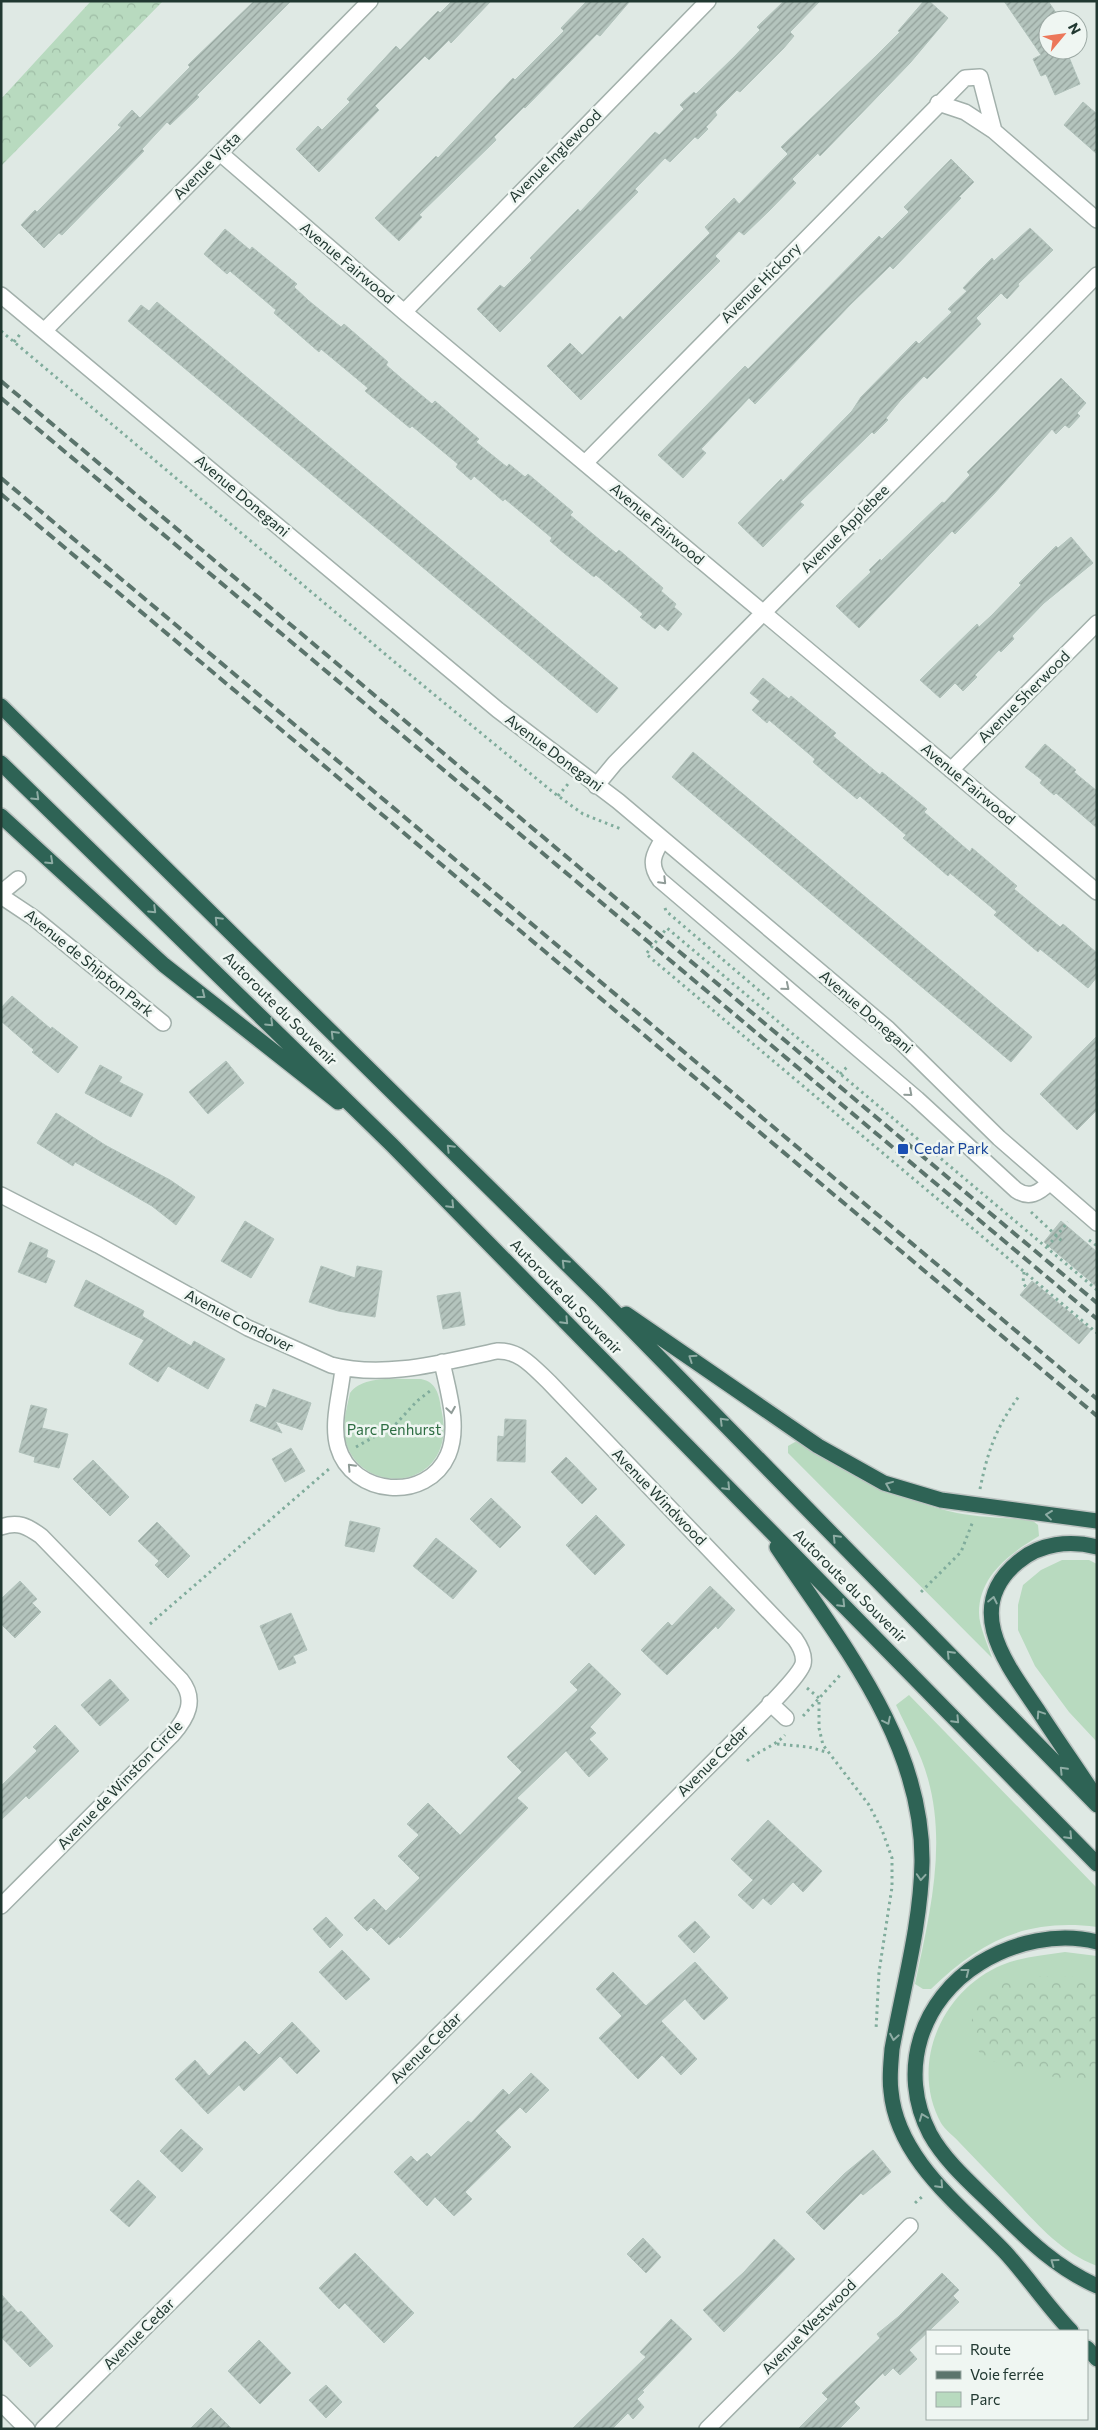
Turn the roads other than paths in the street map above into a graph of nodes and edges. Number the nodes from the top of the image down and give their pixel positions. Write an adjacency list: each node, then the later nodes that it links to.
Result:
1 (370, 1): 5 (street, Avenue Vista)
2 (708, 1): 9 (street, Avenue Inglewood)
3 (938, 103): 4 (street); 4 (street, Avenue Hickory); 11 (street, Avenue Hickory)
4 (994, 131): 6 (street)
5 (220, 153): 9 (street, Avenue Fairwood); 10 (street, Avenue Vista)
6 (1097, 220)
7 (1097, 275): 12 (street, Avenue Applebee)
8 (1, 295): 10 (street, Avenue Donegani)
9 (404, 312): 11 (street, Avenue Fairwood)
10 (44, 331): 17 (street, Avenue Donegani)
11 (585, 463): 12 (street, Avenue Fairwood)
12 (762, 613): 16 (street, Avenue Fairwood); 17 (street, Avenue Applebee)
13 (1097, 623): 16 (street, Avenue Sherwood)
14 (1, 706): 28 (highway, Autoroute du Souvenir, one-way to 14)
15 (1, 763): 24 (highway, Autoroute du Souvenir, one-way to 24)
16 (951, 770): 21 (street, Avenue Fairwood)
17 (596, 786): 19 (street, Avenue Donegani)
18 (1, 816): 24 (highway, one-way to 24)
19 (663, 839): 25 (street, Avenue Donegani); 25 (street, one-way to 25)
20 (18, 879): 22 (street)
21 (1097, 892)
22 (6, 897): 23 (street, Avenue de Shipton Park)
23 (163, 1023)
24 (392, 1145): 32 (highway, Autoroute du Souvenir, one-way to 32)
25 (1049, 1183): 27 (street, Avenue Donegani)
26 (1, 1195): 31 (street, Avenue Condover)
27 (1097, 1224)
28 (600, 1297): 33 (highway, one-way to 28); 40 (highway, Autoroute du Souvenir, one-way to 28)
29 (497, 1351): 30 (street, Avenue Condover); 36 (street, Avenue Windwood)
30 (442, 1362): 31 (street, Avenue Condover); 31 (street, one-way to 31)
31 (344, 1368)
32 (759, 1519): 41 (highway, Autoroute du Souvenir, one-way to 41); 46 (highway, one-way to 46)
33 (1097, 1521)
34 (1, 1528): 42 (street, Avenue de Winston Circle)
35 (1097, 1548): 39 (highway, one-way to 35)
36 (803, 1662): 37 (street, Avenue Cedar)
37 (770, 1703): 38 (street); 51 (street, Avenue Cedar)
38 (786, 1718)
39 (1097, 1798)
40 (1097, 1805)
41 (1097, 1864)
42 (1, 1906)
43 (1097, 1942): 45 (highway, one-way to 43)
44 (910, 2226): 52 (street, Avenue Westwood)
45 (1097, 2286)
46 (1070, 2330)
47 (1088, 2349): 48 (highway)
48 (1097, 2359)
49 (1, 2403): 50 (street)
50 (27, 2429)
51 (43, 2429)
52 (707, 2429)

